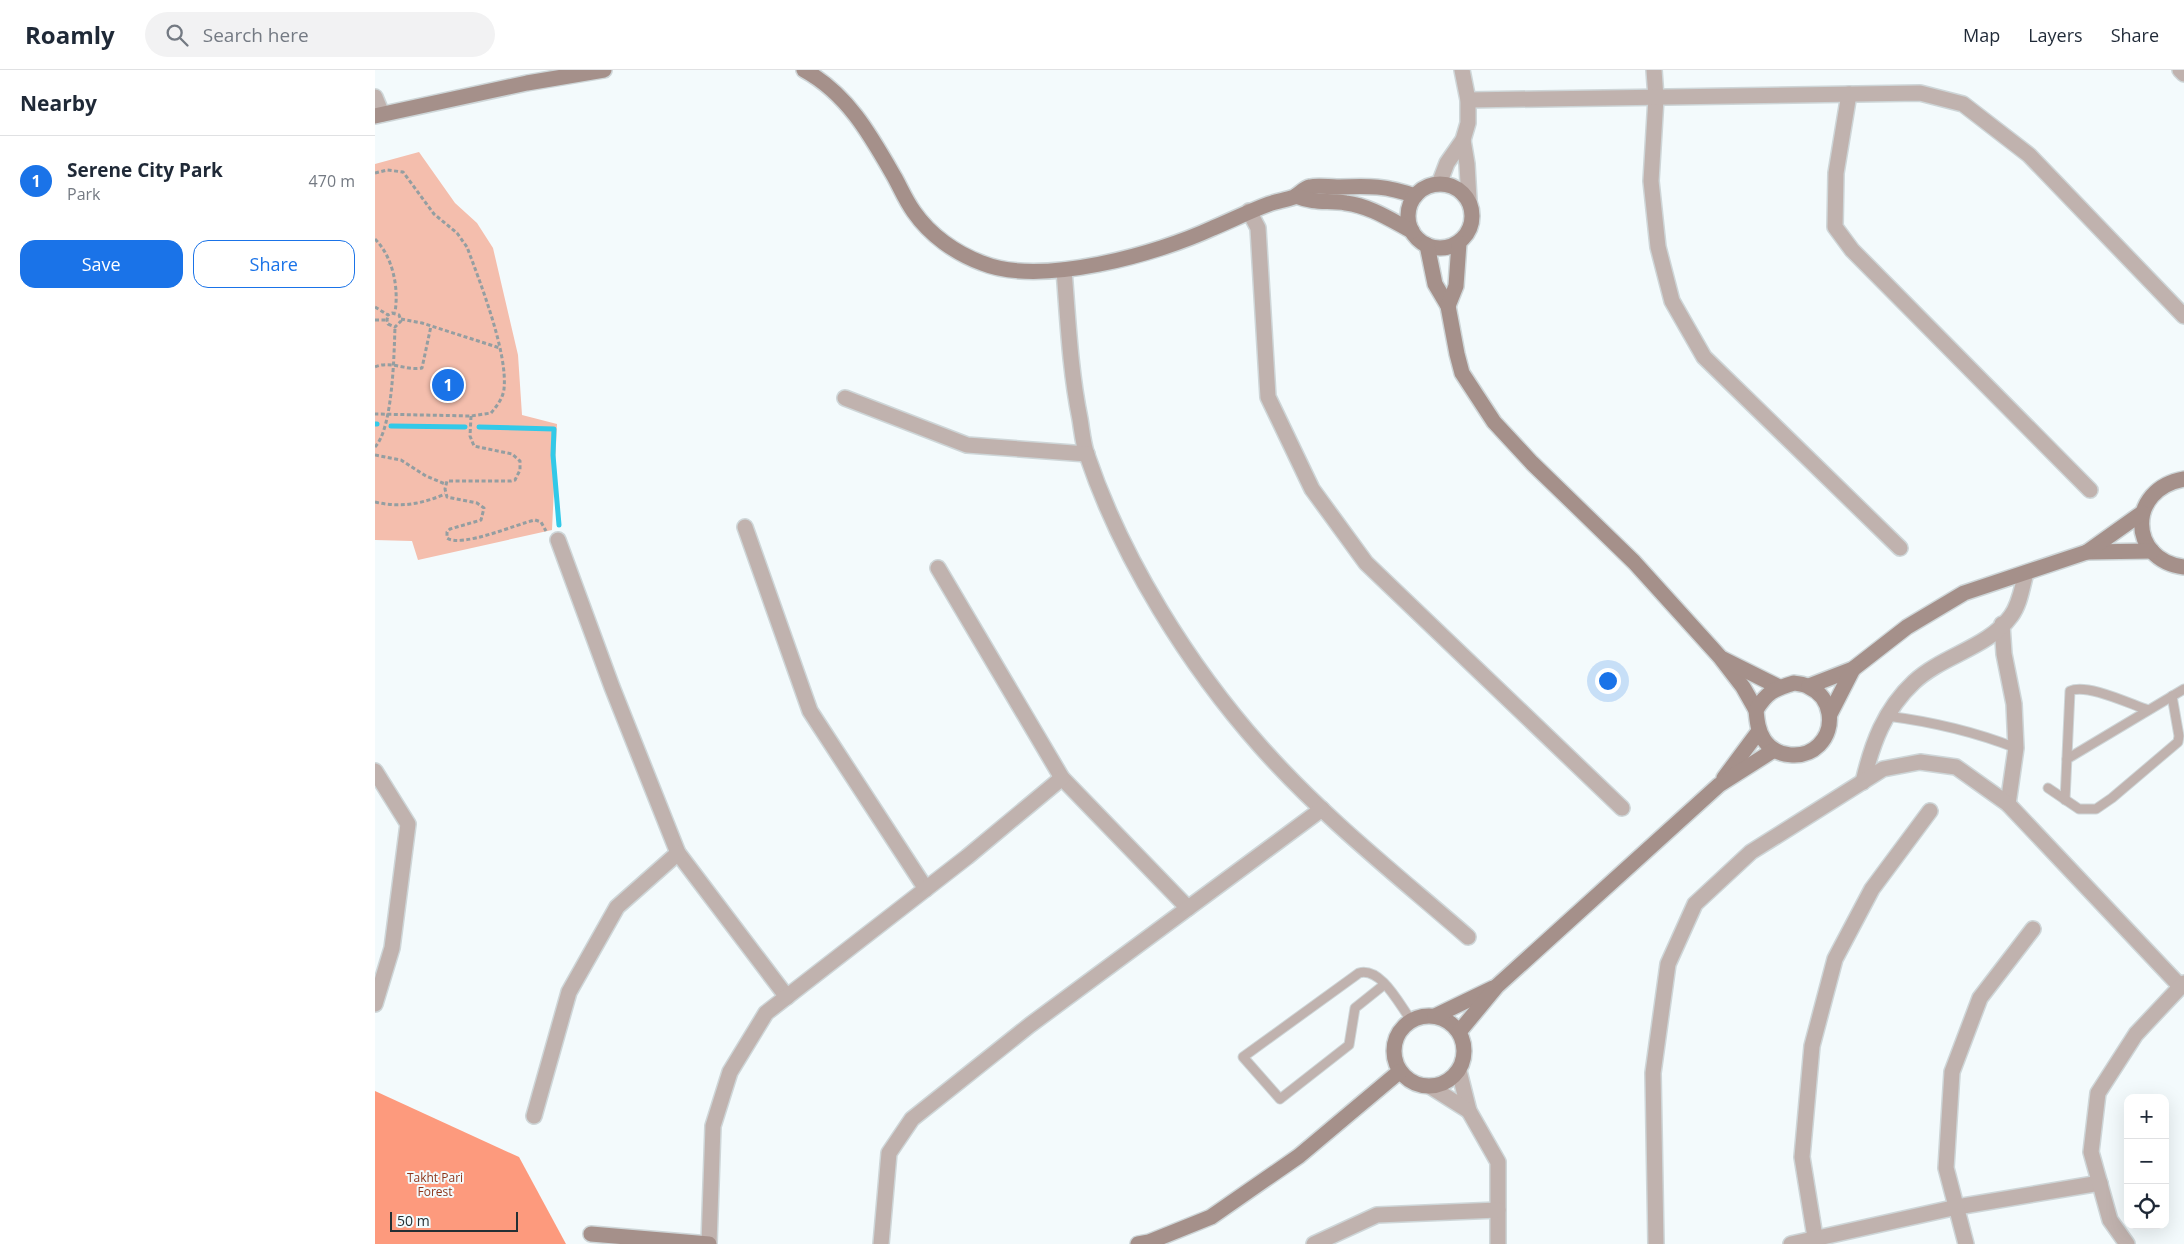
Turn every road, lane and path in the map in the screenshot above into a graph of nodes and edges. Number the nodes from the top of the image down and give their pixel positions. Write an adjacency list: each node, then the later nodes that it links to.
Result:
1 (604, 70): 11 (street)
2 (804, 70): 23 (street)
3 (1462, 70): 10 (street)
4 (1654, 70): 9 (street)
5 (2180, 70): 6 (street)
6 (2184, 74)
7 (1849, 94): 9 (street); 28 (street); 46 (street)
8 (375, 97): 11 (street)
9 (1657, 98): 10 (street); 52 (street)
10 (1468, 100): 12 (street)
11 (379, 115)
12 (1463, 140): 14 (street); 17 (street)
13 (375, 173): 34 (path)
14 (1439, 184): 16 (street); 17 (street)
15 (1296, 196): 16 (street); 18 (street); 19 (street)
16 (1415, 196): 19 (street)
17 (1469, 200): 21 (street)
18 (1249, 211): 23 (street); 81 (street)
19 (1412, 231): 22 (street)
20 (375, 239): 26 (path)
21 (1459, 243): 22 (street); 24 (street)
22 (1427, 245): 24 (street)
23 (1064, 270): 42 (street)
24 (1448, 306): 59 (street)
25 (375, 307): 27 (path)
26 (395, 312): 27 (path); 29 (path)
27 (388, 315): 31 (path)
28 (2184, 316)
29 (401, 319): 32 (path); 33 (path)
30 (375, 320): 31 (path)
31 (387, 320): 33 (path)
32 (431, 326): 34 (path); 35 (path)
33 (395, 327): 35 (path)
34 (500, 348): 40 (path)
35 (393, 365): 36 (path); 39 (path)
36 (375, 367)
37 (845, 398): 42 (street)
38 (375, 414): 39 (path)
39 (387, 415): 40 (path); 41 (path)
40 (471, 416): 45 (path)
41 (375, 447)
42 (1087, 454): 80 (street)
43 (375, 455): 45 (path)
44 (2184, 479): 49 (street)
45 (445, 485): 47 (path)
46 (2090, 490)
47 (445, 494): 48 (path); 51 (path)
48 (375, 502)
49 (2142, 513): 53 (street); 54 (street)
50 (745, 527): 84 (street)
51 (557, 540): 83 (street)
52 (1900, 548)
53 (2152, 551): 54 (street); 55 (street)
54 (2087, 552): 57 (street)
55 (2184, 567)
56 (938, 568): 74 (street)
57 (2026, 573): 58 (street); 60 (street)
58 (2002, 624): 68 (street); 70 (street)
59 (1720, 657): 62 (street); 65 (street)
60 (1853, 669): 61 (street); 67 (street)
61 (1809, 686): 62 (street); 67 (street)
62 (1779, 687): 65 (street)
63 (2184, 689): 64 (lane)
64 (2172, 696): 66 (lane); 78 (lane)
65 (1756, 710): 69 (street)
66 (2148, 710): 72 (lane); 72 (lane)
67 (1830, 714): 71 (street)
68 (1887, 716): 70 (lane); 75 (street)
69 (1759, 731): 71 (street); 76 (street)
70 (2017, 748): 79 (street)
71 (1774, 750): 76 (street)
72 (2067, 759): 78 (lane)
73 (375, 771): 92 (street)
74 (1062, 778): 84 (street); 85 (street)
75 (1863, 782): 79 (street); 112 (street)
76 (1719, 785): 90 (street)
77 (2048, 788): 78 (lane)
78 (2065, 800)
79 (2008, 804): 89 (street)
80 (1322, 808): 85 (street); 87 (street)
81 (1622, 808)
82 (1930, 811): 105 (street)
83 (678, 853): 91 (street); 100 (street)
84 (926, 889): 91 (street)
85 (1188, 908): 108 (street)
86 (2033, 930): 102 (street)
87 (1468, 937)
88 (1385, 984): 88 (lane); 94 (lane)
89 (2183, 985): 101 (street)
90 (1497, 986): 93 (street); 95 (street)
91 (787, 997): 107 (street)
92 (375, 1004)
93 (1435, 1016): 94 (street); 95 (street)
94 (1411, 1020): 97 (street)
95 (1459, 1032): 96 (street)
96 (1459, 1071): 98 (street); 99 (street)
97 (1399, 1072): 98 (street); 109 (street)
98 (1431, 1087): 99 (street)
99 (1469, 1112): 103 (street)
100 (534, 1116)
101 (2099, 1183): 102 (street); 114 (street)
102 (1957, 1207): 105 (street); 113 (street)
103 (1498, 1210): 110 (street); 111 (street)
104 (591, 1234): 107 (street)
105 (1824, 1239): 106 (street)
106 (1795, 1243)
107 (709, 1244)
108 (881, 1244)
109 (1139, 1244)
110 (1314, 1244)
111 (1498, 1244)
112 (1656, 1244)
113 (1966, 1244)
114 (2127, 1244)

